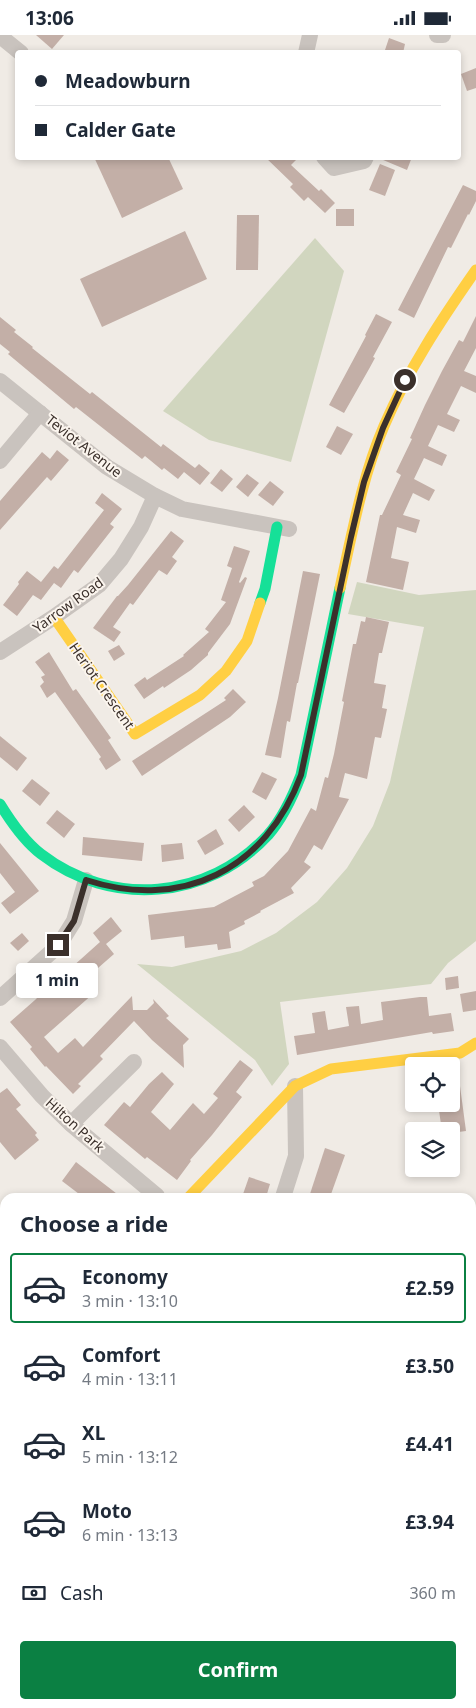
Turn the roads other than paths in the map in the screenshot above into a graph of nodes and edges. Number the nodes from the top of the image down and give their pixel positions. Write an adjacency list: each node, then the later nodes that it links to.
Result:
1 (0, 35): 5 (street)
2 (310, 35): 6 (street)
3 (437, 35): 4 (street)
4 (443, 35)
5 (18, 50)
6 (307, 50)
7 (327, 160): 8 (street)
8 (364, 160)
9 (476, 270): 18 (street)
10 (0, 381): 11 (street, Teviot Avenue)
11 (40, 413): 12 (street); 13 (street, Teviot Avenue)
12 (0, 461)
13 (154, 496): 14 (street, Teviot Avenue); 15 (street, Yarrow Road)
14 (283, 528): 15 (street, Heriot Crescent)
15 (54, 617): 16 (street, Yarrow Road)
16 (0, 652)
17 (0, 805): 18 (street)
18 (86, 880): 19 (street)
19 (0, 998)
20 (476, 1043): 23 (street)
21 (0, 1047): 24 (street, Hilton Park)
22 (134, 1062): 24 (street)
23 (296, 1086): 26 (street); 27 (street)
24 (71, 1125): 25 (street, Hilton Park)
25 (153, 1193)
26 (193, 1193)
27 (284, 1193)

